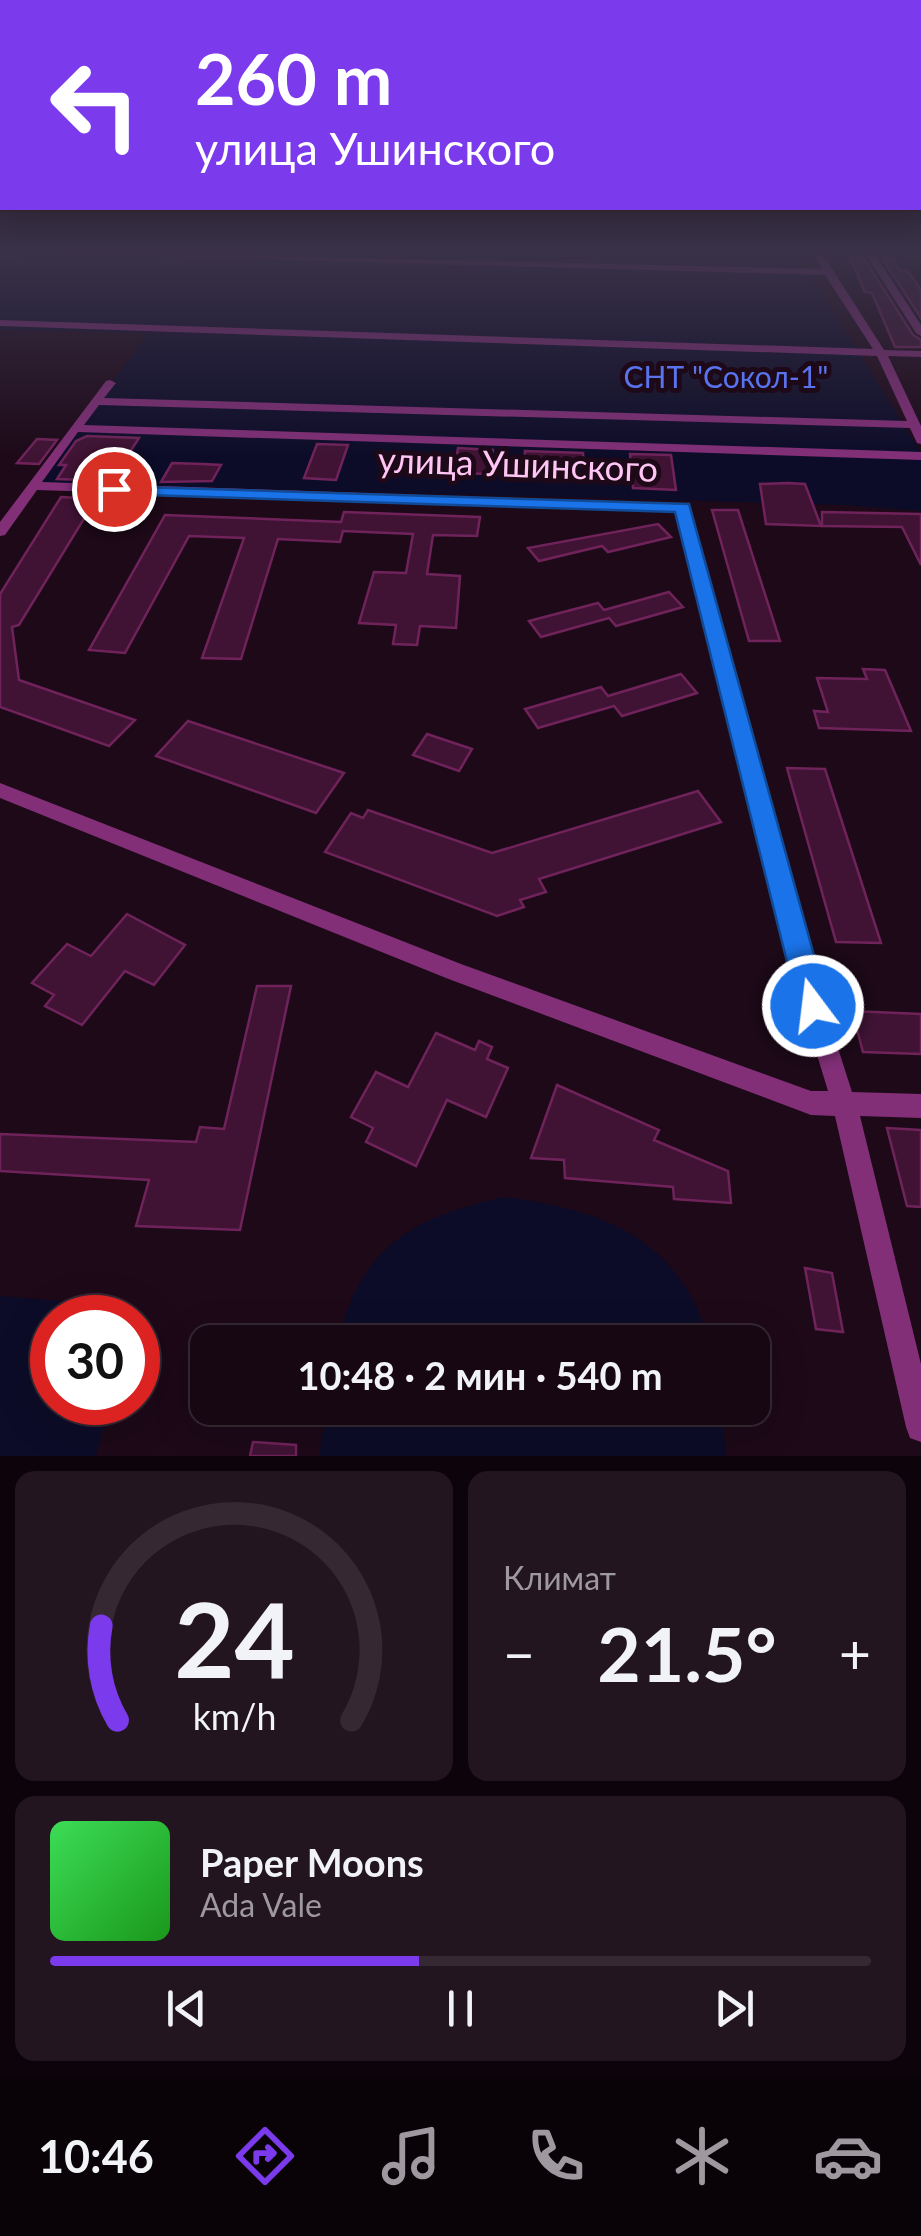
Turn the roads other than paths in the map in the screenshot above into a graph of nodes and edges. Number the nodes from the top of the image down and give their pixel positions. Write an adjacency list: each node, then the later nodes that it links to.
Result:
1 (858, 321): 3 (street)
2 (0, 323): 3 (street)
3 (876, 350): 4 (street); 7 (street)
4 (921, 354)
5 (110, 382): 6 (street)
6 (96, 402): 7 (street); 8 (street)
7 (913, 425): 9 (street)
8 (76, 428): 10 (street); 11 (street)
9 (921, 440)
10 (921, 456)
11 (34, 486): 12 (street); 14 (street, улица Ушинского)
12 (0, 532)
13 (0, 790): 14 (street)
14 (842, 1103): 15 (street); 16 (street, улица Ушинского)
15 (921, 1106)
16 (921, 1428)

